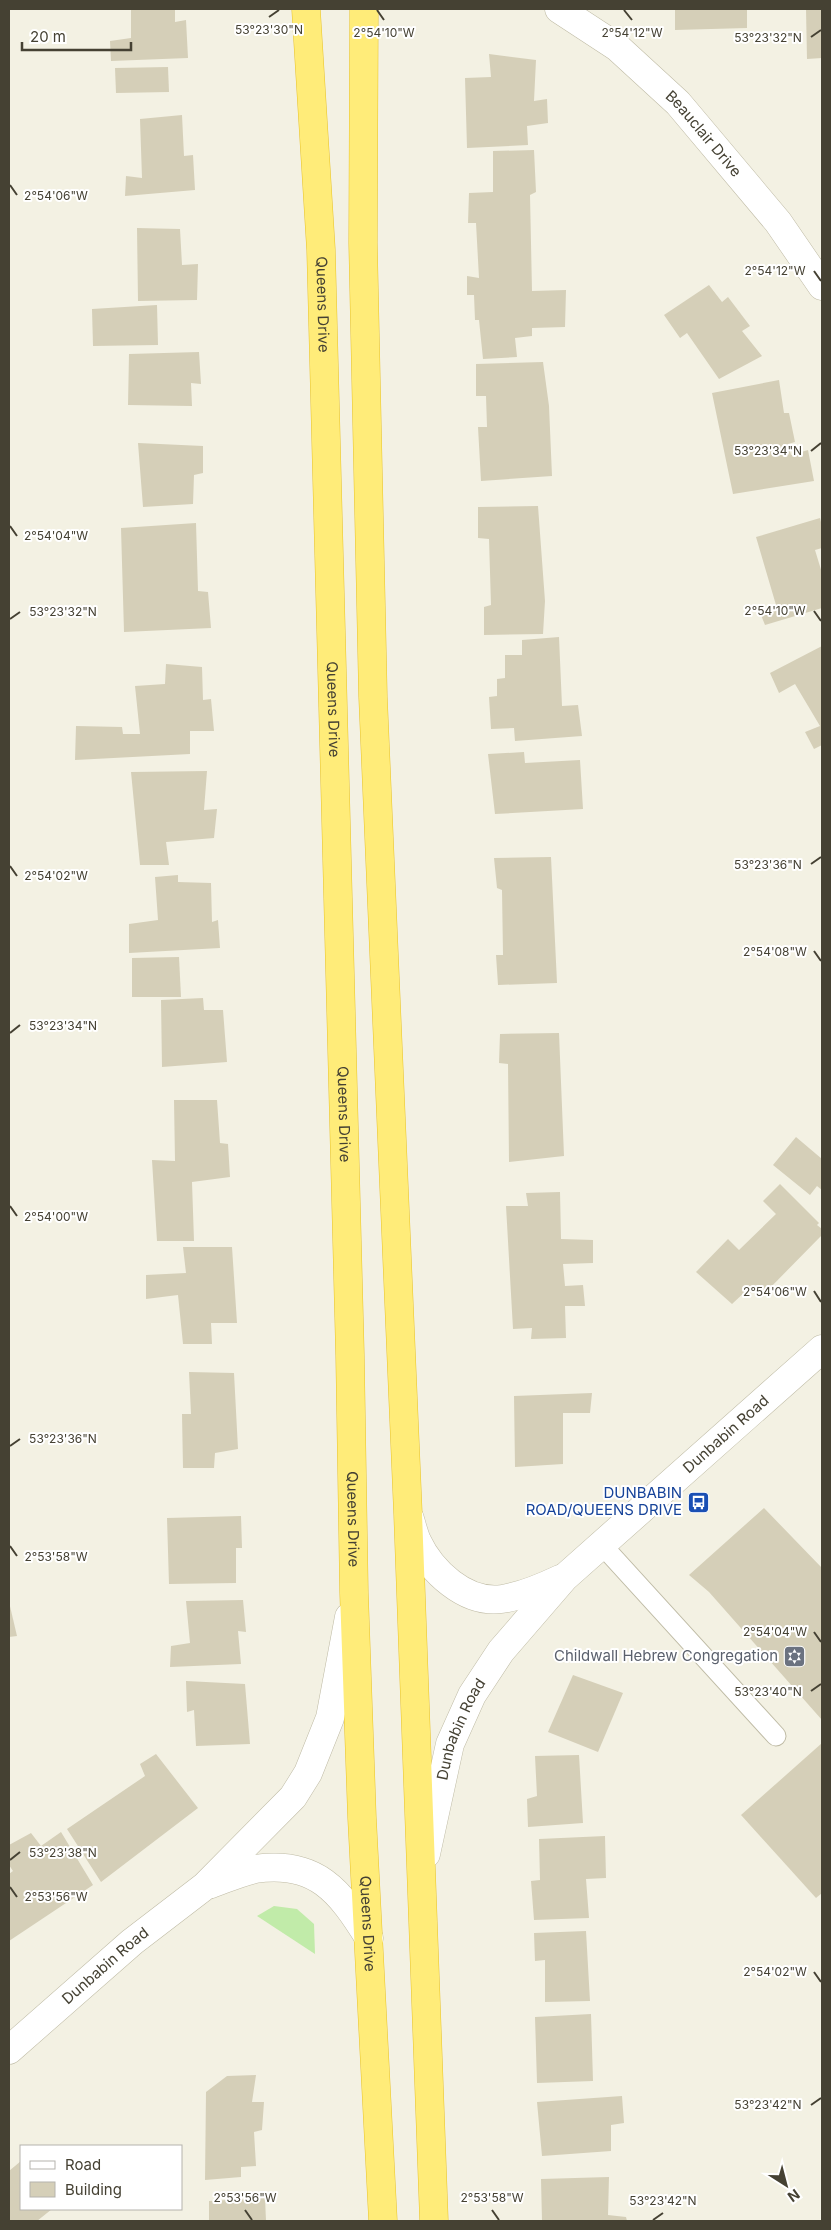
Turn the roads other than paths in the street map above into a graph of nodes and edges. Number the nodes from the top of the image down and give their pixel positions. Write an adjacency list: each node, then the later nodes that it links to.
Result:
1 (306, 9): 9 (highway, Queens Drive)
2 (364, 9): 6 (highway)
3 (559, 9): 4 (street, Beauclair Drive)
4 (822, 286)
5 (822, 1349): 7 (street, Dunbabin Road)
6 (408, 1514): 8 (street, Dunbabin Road); 11 (highway)
7 (602, 1545): 8 (street, Dunbabin Road); 10 (lane)
8 (564, 1578): 11 (street, Dunbabin Road)
9 (354, 1593): 12 (street, Dunbabin Road); 13 (highway, Queens Drive)
10 (776, 1736)
11 (421, 1880): 16 (highway)
12 (205, 1886): 13 (street, Dunbabin Road); 14 (street, Dunbabin Road)
13 (369, 1938): 15 (highway, Queens Drive)
14 (9, 2050)
15 (383, 2221)
16 (434, 2221)

